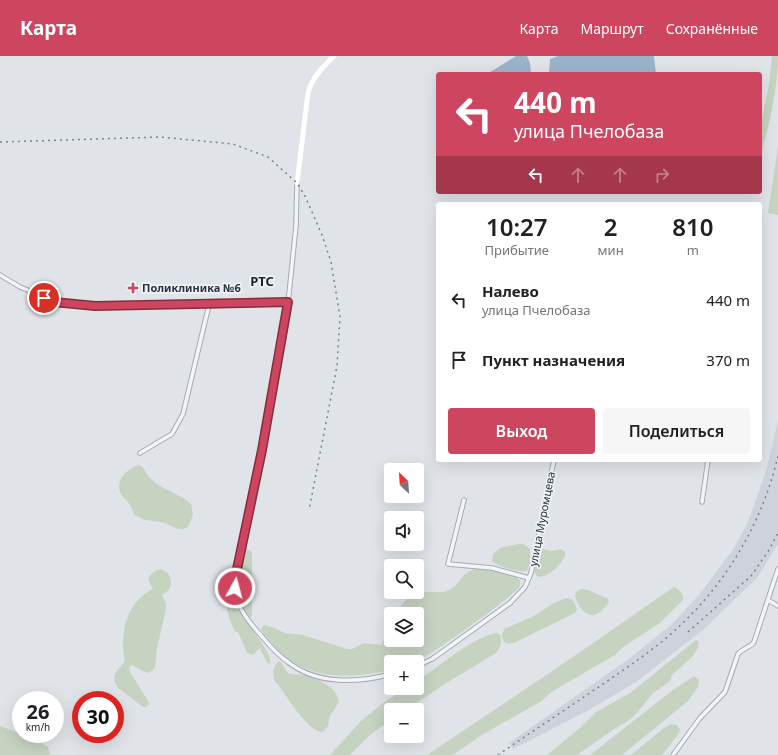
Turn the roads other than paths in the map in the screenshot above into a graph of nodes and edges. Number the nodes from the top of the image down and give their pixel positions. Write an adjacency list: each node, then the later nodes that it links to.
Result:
1 (334, 56): 2 (street)
2 (297, 183): 4 (street)
3 (0, 275): 5 (street)
4 (288, 302): 5 (street); 16 (street)
5 (209, 304): 6 (street)
6 (140, 453)
7 (554, 462): 12 (street, улица Муромцева)
8 (708, 462): 10 (street)
9 (464, 500): 12 (street)
10 (702, 502)
11 (778, 569): 13 (street)
12 (529, 578): 15 (street)
13 (768, 600): 14 (street); 17 (street)
14 (778, 606)
15 (424, 663)
16 (384, 675)
17 (673, 755)

